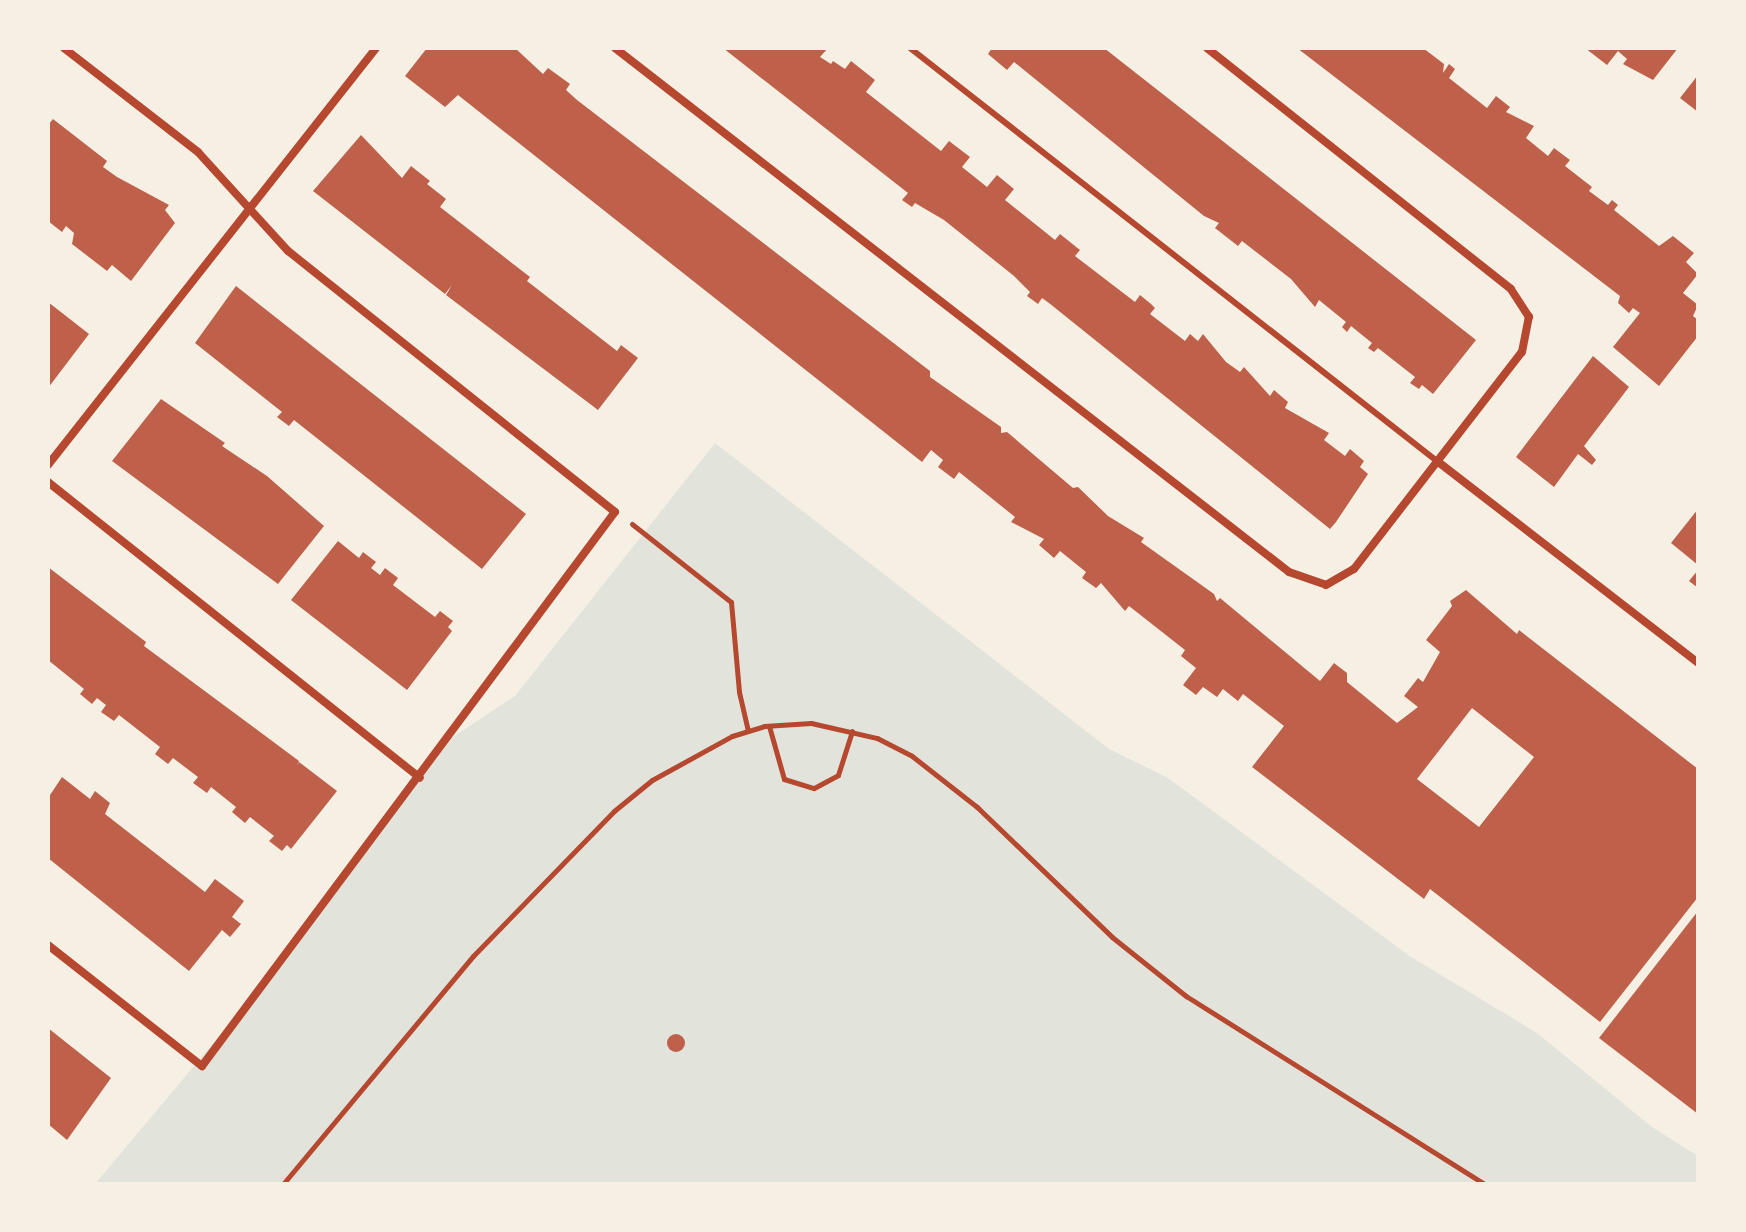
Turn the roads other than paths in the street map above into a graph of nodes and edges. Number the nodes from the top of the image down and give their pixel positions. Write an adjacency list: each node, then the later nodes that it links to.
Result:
1 (64, 48): 6 (street)
2 (376, 48): 6 (street)
3 (615, 48): 7 (street)
4 (910, 48): 7 (lane)
5 (1207, 48): 7 (street)
6 (249, 208): 8 (street); 11 (street)
7 (1437, 461): 10 (street)
8 (48, 465)
9 (48, 482): 11 (street)
10 (1698, 663)
11 (420, 778): 12 (street)
12 (48, 945)

